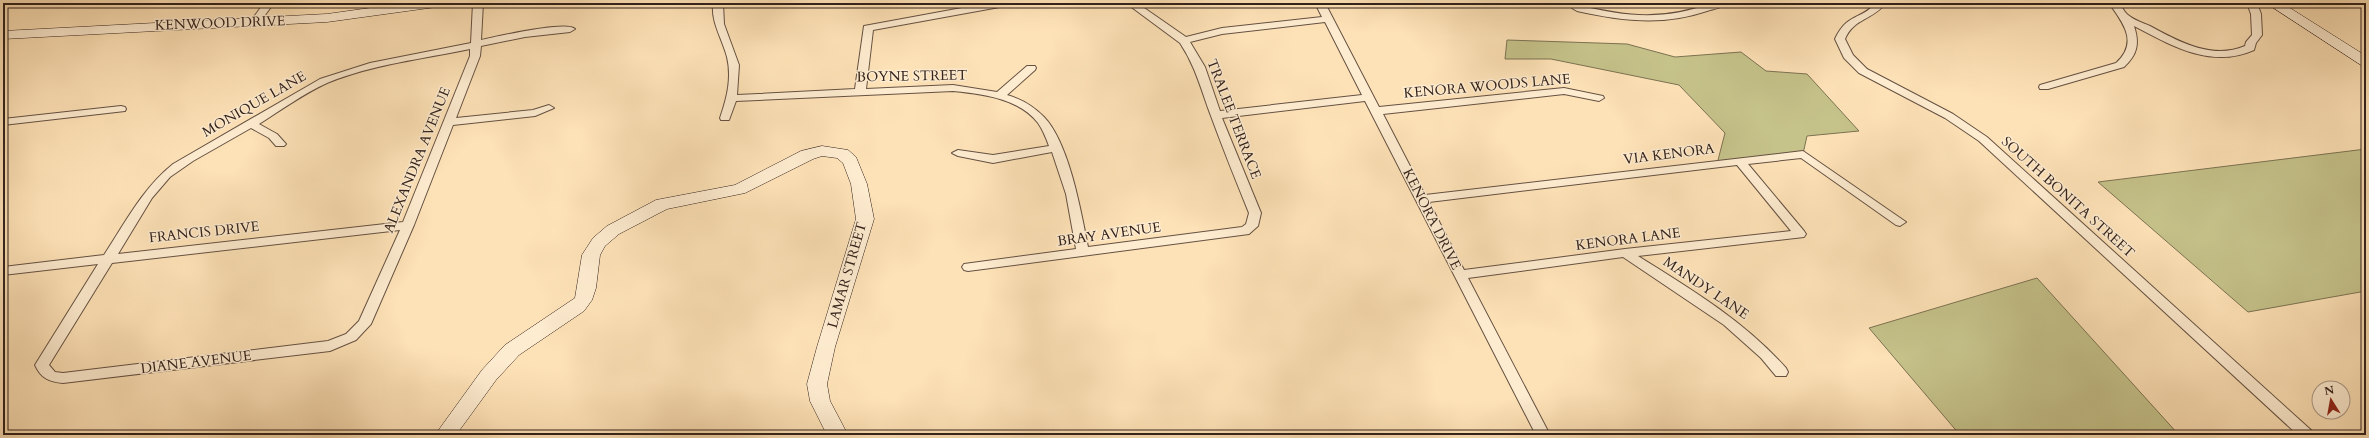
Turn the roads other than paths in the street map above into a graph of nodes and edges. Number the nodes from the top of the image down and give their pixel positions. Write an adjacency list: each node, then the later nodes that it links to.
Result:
1 (269, 3): 16 (street)
2 (436, 3): 16 (street, KENWOOD DRIVE)
3 (478, 3): 20 (street, ALEXANDRA AVENUE)
4 (718, 3): 27 (street)
5 (1005, 3): 24 (street)
6 (1131, 3): 19 (street, TRALEE TERRACE)
7 (1320, 3): 15 (street, KENORA DRIVE)
8 (1722, 3): 13 (street)
9 (1881, 3): 57 (street, SOUTH BONITA STREET)
10 (2114, 3): 14 (street)
11 (2252, 3): 14 (street)
12 (2273, 3): 21 (street)
13 (1577, 8)
14 (2126, 18): 23 (street)
15 (1328, 19): 19 (street); 26 (street, KENORA DRIVE)
16 (256, 20): 18 (street, KENWOOD DRIVE)
17 (570, 29): 20 (street, MONIQUE LANE)
18 (3, 35)
19 (1184, 42): 32 (street, TRALEE TERRACE)
20 (475, 45): 35 (street, ALEXANDRA AVENUE); 36 (street, MONIQUE LANE)
21 (2366, 62)
22 (1031, 68): 25 (street)
23 (2044, 87)
24 (860, 92): 25 (street, BOYNE STREET); 27 (street, BOYNE STREET)
25 (999, 96): 38 (street, BOYNE STREET)
26 (1369, 97): 31 (street, KENORA DRIVE); 32 (street)
27 (732, 98): 33 (street)
28 (1599, 98): 31 (street, KENORA WOODS LANE)
29 (549, 108): 35 (street)
30 (121, 109): 34 (street)
31 (1376, 111): 41 (street, KENORA DRIVE)
32 (1216, 115): 44 (street, TRALEE TERRACE)
33 (725, 118)
34 (3, 122)
35 (449, 122): 43 (street, ALEXANDRA AVENUE)
36 (251, 124): 37 (street); 47 (street, MONIQUE LANE)
37 (280, 144)
38 (1056, 148): 39 (street); 45 (street, BOYNE STREET)
39 (958, 153)
40 (1739, 161): 41 (street, VIA KENORA); 42 (street, VIA KENORA); 46 (street, KENORA LANE)
41 (1421, 199): 50 (street, KENORA DRIVE)
42 (1900, 222)
43 (408, 225): 47 (street, FRANCIS DRIVE); 51 (street, ALEXANDRA AVENUE)
44 (1252, 226): 45 (street, BRAY AVENUE)
45 (1083, 253): 48 (street, BRAY AVENUE)
46 (1625, 253): 50 (street, KENORA LANE); 53 (street, MANDY LANE)
47 (108, 258): 49 (street, FRANCIS DRIVE); 52 (street, MONIQUE LANE)
48 (968, 267)
49 (3, 271)
50 (1460, 275): 56 (street, KENORA DRIVE)
51 (364, 324): 52 (street, DIANE AVENUE)
52 (50, 351)
53 (1781, 372)
54 (445, 435): 55 (street, LAMAR STREET)
55 (838, 435)
56 (1544, 435)
57 (2307, 435)

